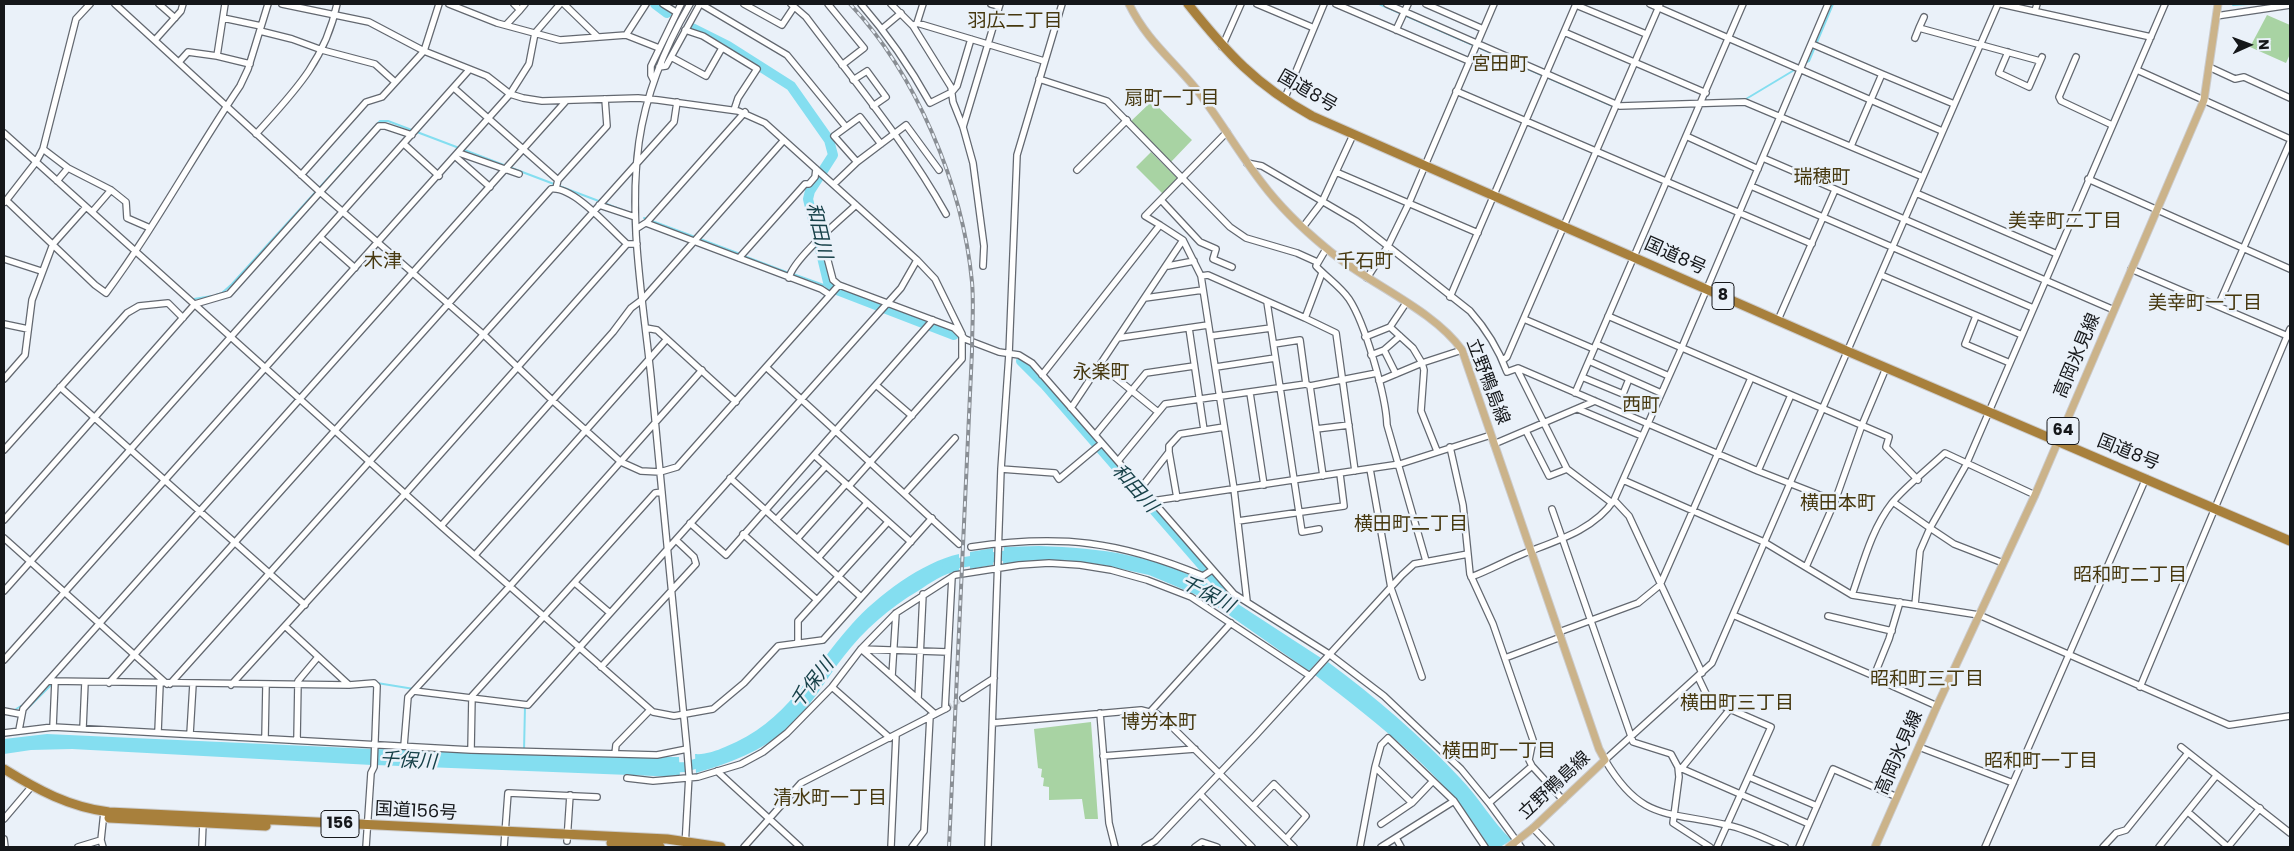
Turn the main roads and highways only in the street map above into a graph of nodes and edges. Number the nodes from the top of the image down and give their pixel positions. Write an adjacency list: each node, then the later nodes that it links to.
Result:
1 (1129, 4): 13 (main road, 立野鴨島線)
2 (1188, 4): 4 (highway, 国道8号 / 8)
3 (2218, 4): 4 (main road, 高岡氷見線 / 64)
4 (2058, 442): 5 (highway, 国道8号 / 8); 20 (main road, 高岡氷見線 / 64)
5 (2290, 541)
6 (4, 769): 8 (highway, 国道156号 / 156)
7 (4, 776): 8 (highway, 国道156号 / 156)
8 (30, 788): 9 (highway, 国道156号 / 156)
9 (104, 814): 10 (highway, 国道156号 / 156); 10 (highway, 国道156号 / 156)
10 (367, 828): 12 (highway, 国道156号 / 156)
11 (567, 838): 12 (highway, 国道156号 / 156); 14 (highway, 国道156号 / 156); 15 (highway, 国道156号 / 156)
12 (504, 839)
13 (1518, 844): 19 (main road, 立野鴨島線)
14 (616, 845): 16 (highway, 国道156号 / 156)
15 (685, 845): 17 (highway, 国道156号 / 156); 18 (highway, 国道156号 / 156)
16 (660, 847)
17 (672, 847)
18 (721, 847)
19 (1509, 847)
20 (1875, 847)

